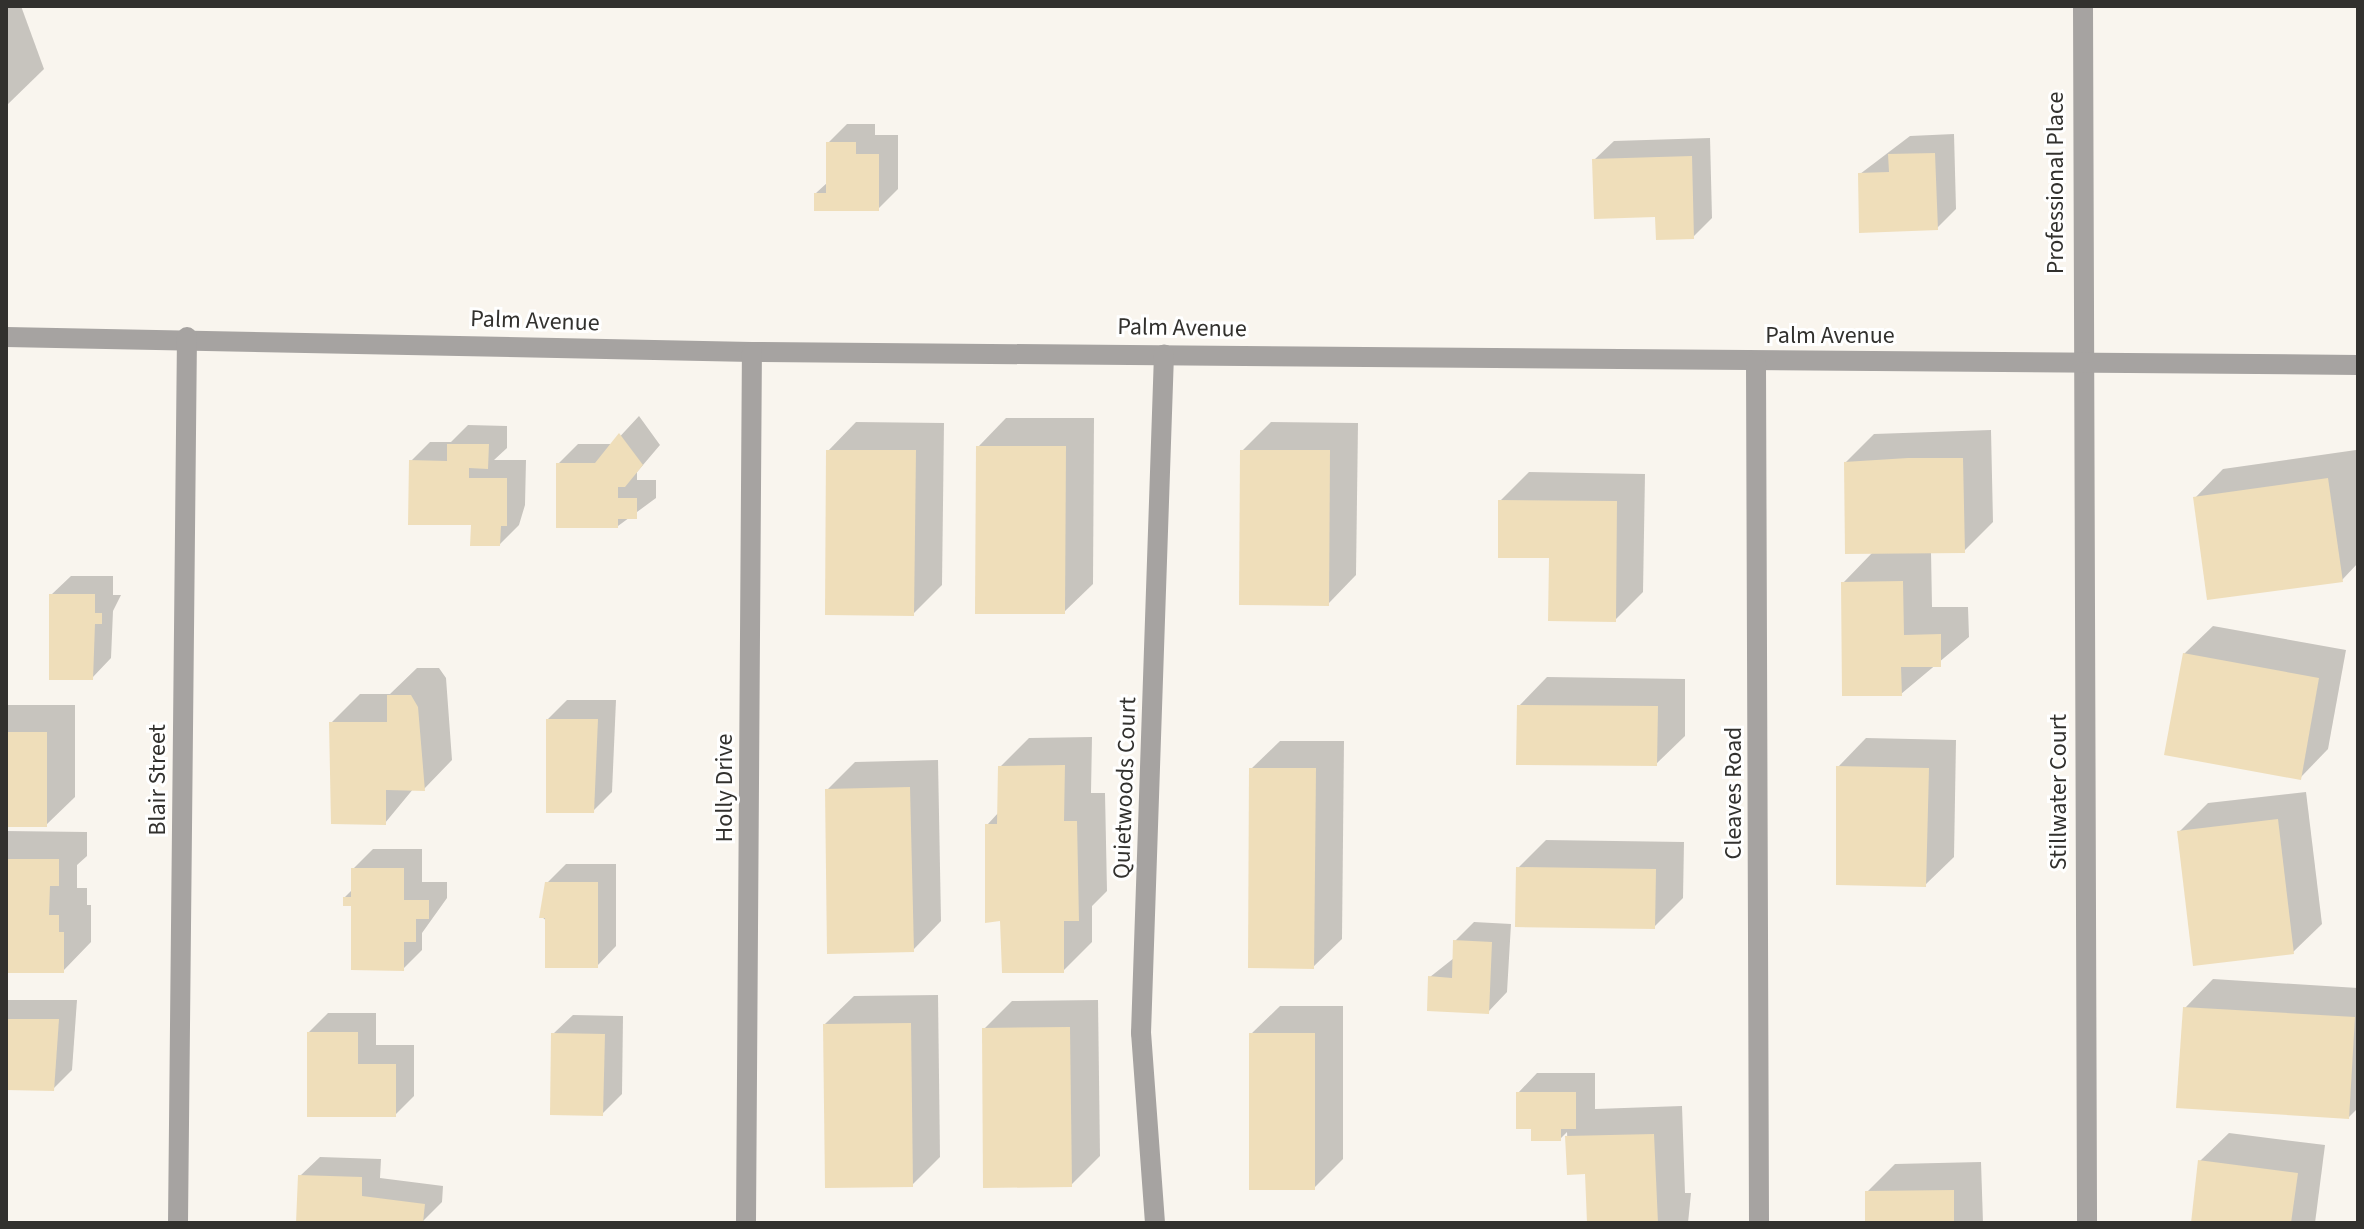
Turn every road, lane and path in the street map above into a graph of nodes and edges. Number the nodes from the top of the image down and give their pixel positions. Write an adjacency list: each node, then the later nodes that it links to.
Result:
1 (2083, 6): 6 (street, Professional Place)
2 (6, 337): 3 (street, Palm Avenue)
3 (187, 337): 4 (street, Palm Avenue); 9 (street, Blair Street)
4 (752, 352): 5 (street, Palm Avenue); 10 (street, Holly Drive)
5 (1164, 354): 7 (street, Palm Avenue); 11 (street, Quietwoods Court)
6 (2081, 360): 7 (street, Palm Avenue); 8 (street, Palm Avenue); 13 (street, Stillwater Court)
7 (1756, 363): 12 (street, Cleaves Road)
8 (2358, 365)
9 (178, 1223)
10 (746, 1223)
11 (1155, 1223)
12 (1759, 1223)
13 (2087, 1223)

